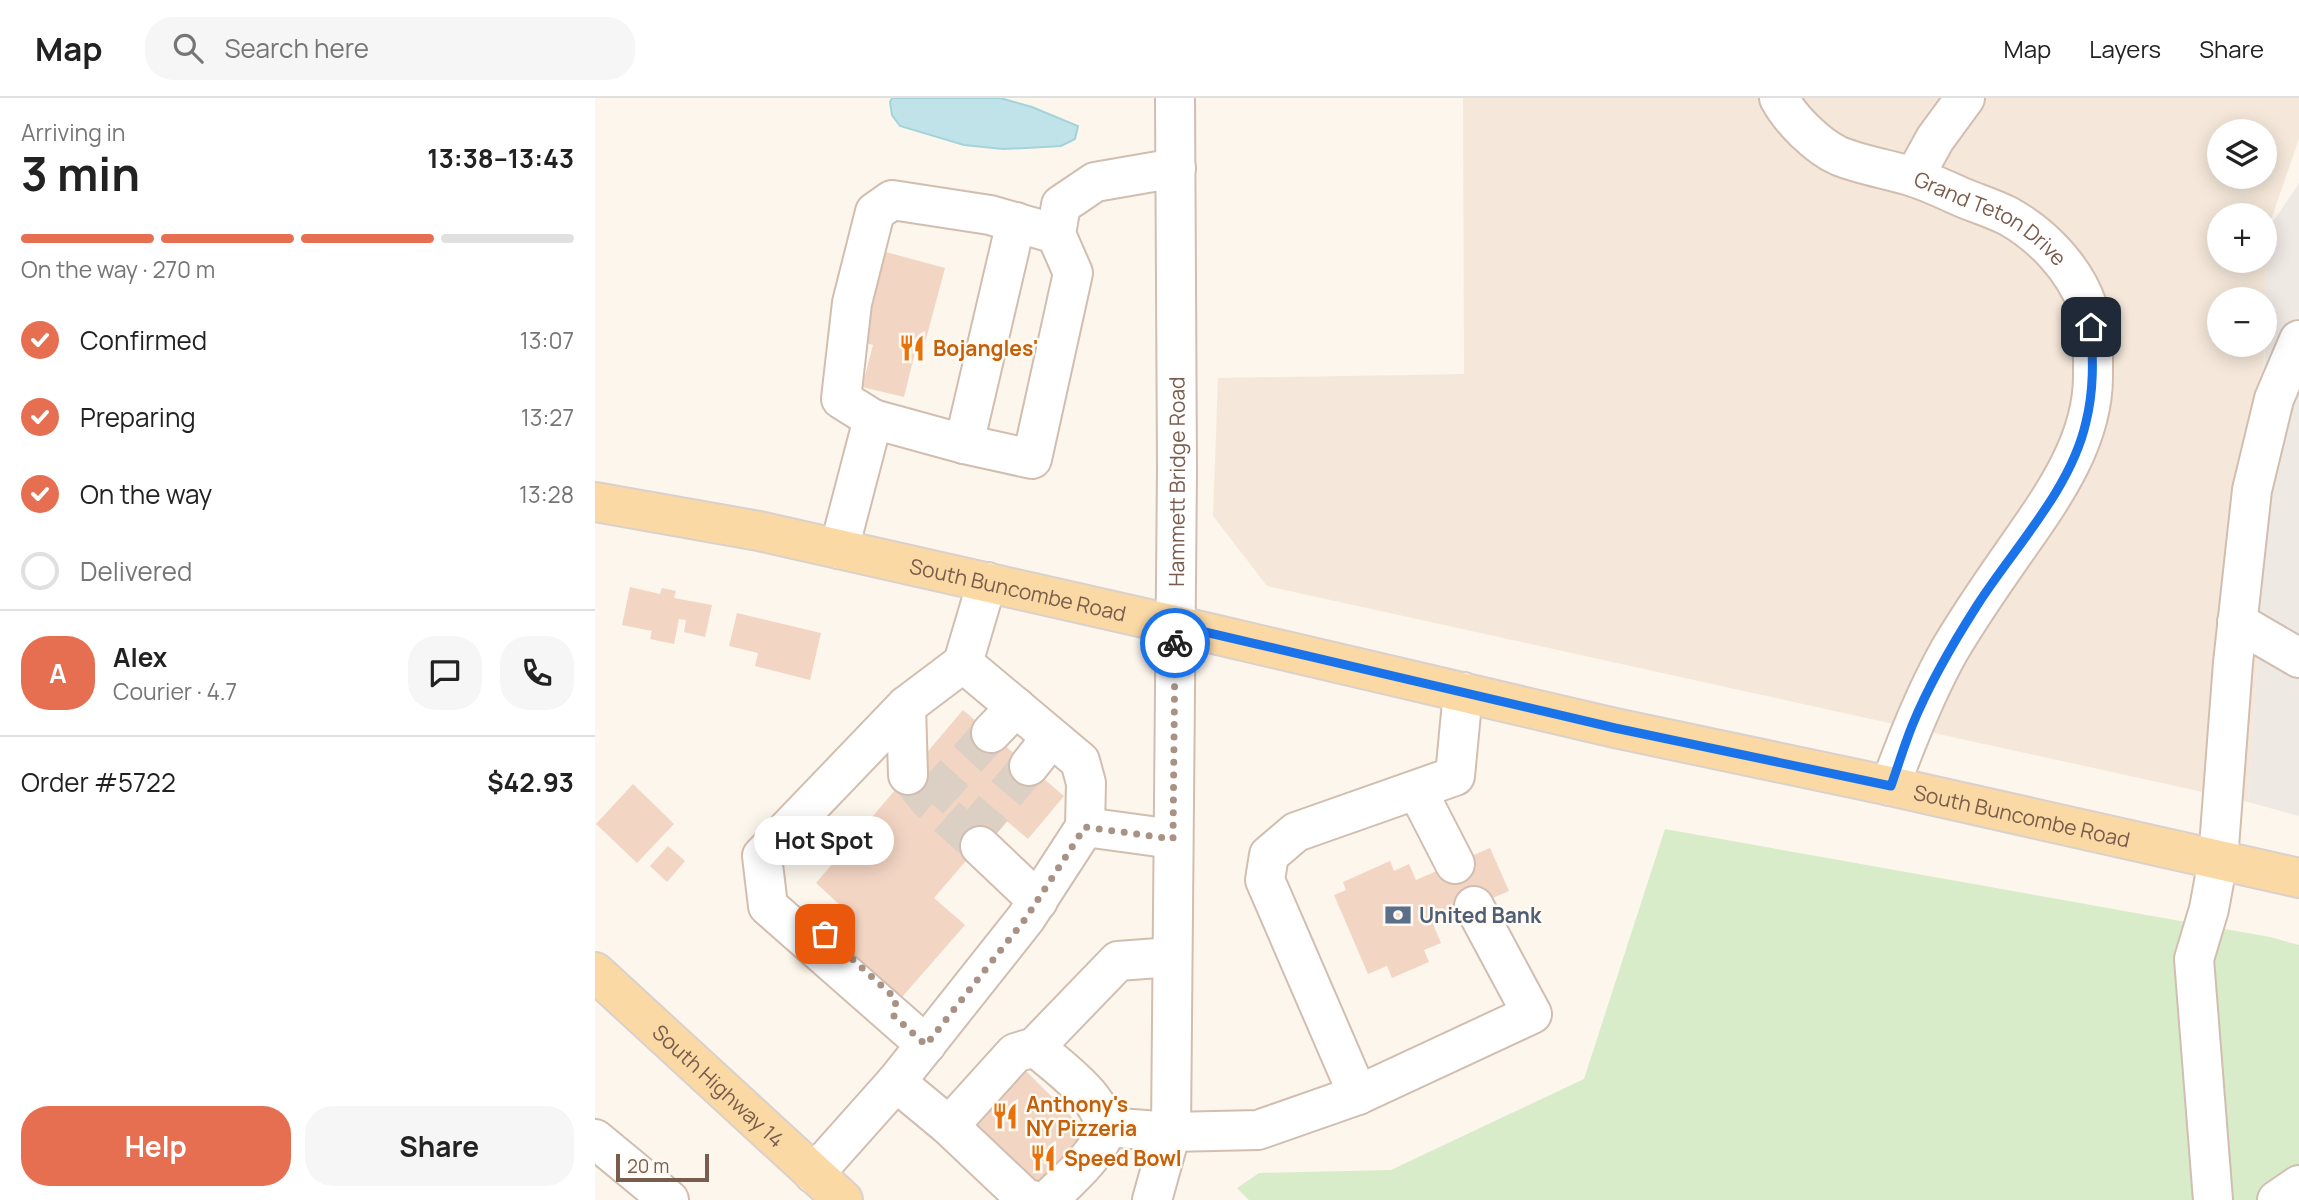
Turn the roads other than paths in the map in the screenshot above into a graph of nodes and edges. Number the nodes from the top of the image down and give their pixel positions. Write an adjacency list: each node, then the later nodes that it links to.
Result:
1 (1175, 98): 4 (street, Hammett Bridge Road)
2 (1779, 98): 5 (street, Grand Teton Drive)
3 (1965, 98): 5 (street)
4 (1176, 168): 7 (street); 15 (street, Hammett Bridge Road)
5 (1914, 177): 21 (street, Grand Teton Drive)
6 (1016, 222): 7 (street); 9 (street); 10 (street)
7 (1056, 234): 10 (street)
8 (2299, 340): 14 (street)
9 (873, 419): 10 (street); 12 (street)
10 (964, 444)
11 (595, 502): 12 (main road, South Buncombe Road)
12 (839, 549): 13 (main road, South Buncombe Road)
13 (987, 582): 15 (main road, South Buncombe Road); 17 (street)
14 (2237, 622): 16 (street); 26 (street)
15 (1175, 625): 18 (main road, South Buncombe Road); 24 (street, Hammett Bridge Road)
16 (2299, 658)
17 (963, 663): 19 (street); 23 (street)
18 (1462, 692): 21 (main road, South Buncombe Road); 22 (street)
19 (906, 706): 20 (street); 33 (street)
20 (908, 775)
21 (1891, 786): 26 (main road, South Buncombe Road)
22 (1417, 790): 27 (street); 36 (street)
23 (1085, 827): 24 (street); 29 (street)
24 (1173, 839): 31 (street, Hammett Bridge Road)
25 (979, 846): 29 (street)
26 (2218, 860): 28 (main road, South Buncombe Road); 48 (street)
27 (1455, 863)
28 (2299, 878)
29 (1038, 901): 33 (street)
30 (1474, 906): 36 (street)
31 (1172, 957): 34 (street); 39 (street, Hammett Bridge Road)
32 (595, 972): 41 (main road, South Highway 14)
33 (926, 1045): 35 (street)
34 (1035, 1047): 37 (street); 38 (street)
35 (896, 1082): 37 (street); 41 (street)
36 (1358, 1095): 39 (street)
37 (949, 1126): 45 (street)
38 (1106, 1127): 39 (street); 46 (street)
39 (1171, 1132): 47 (street, Hammett Bridge Road)
40 (595, 1139): 43 (street)
41 (814, 1174): 44 (main road, South Highway 14)
42 (2299, 1185): 49 (street)
43 (669, 1200)
44 (843, 1200)
45 (1032, 1200)
46 (1045, 1200)
47 (1152, 1200)
48 (2213, 1200)
49 (2277, 1200)

